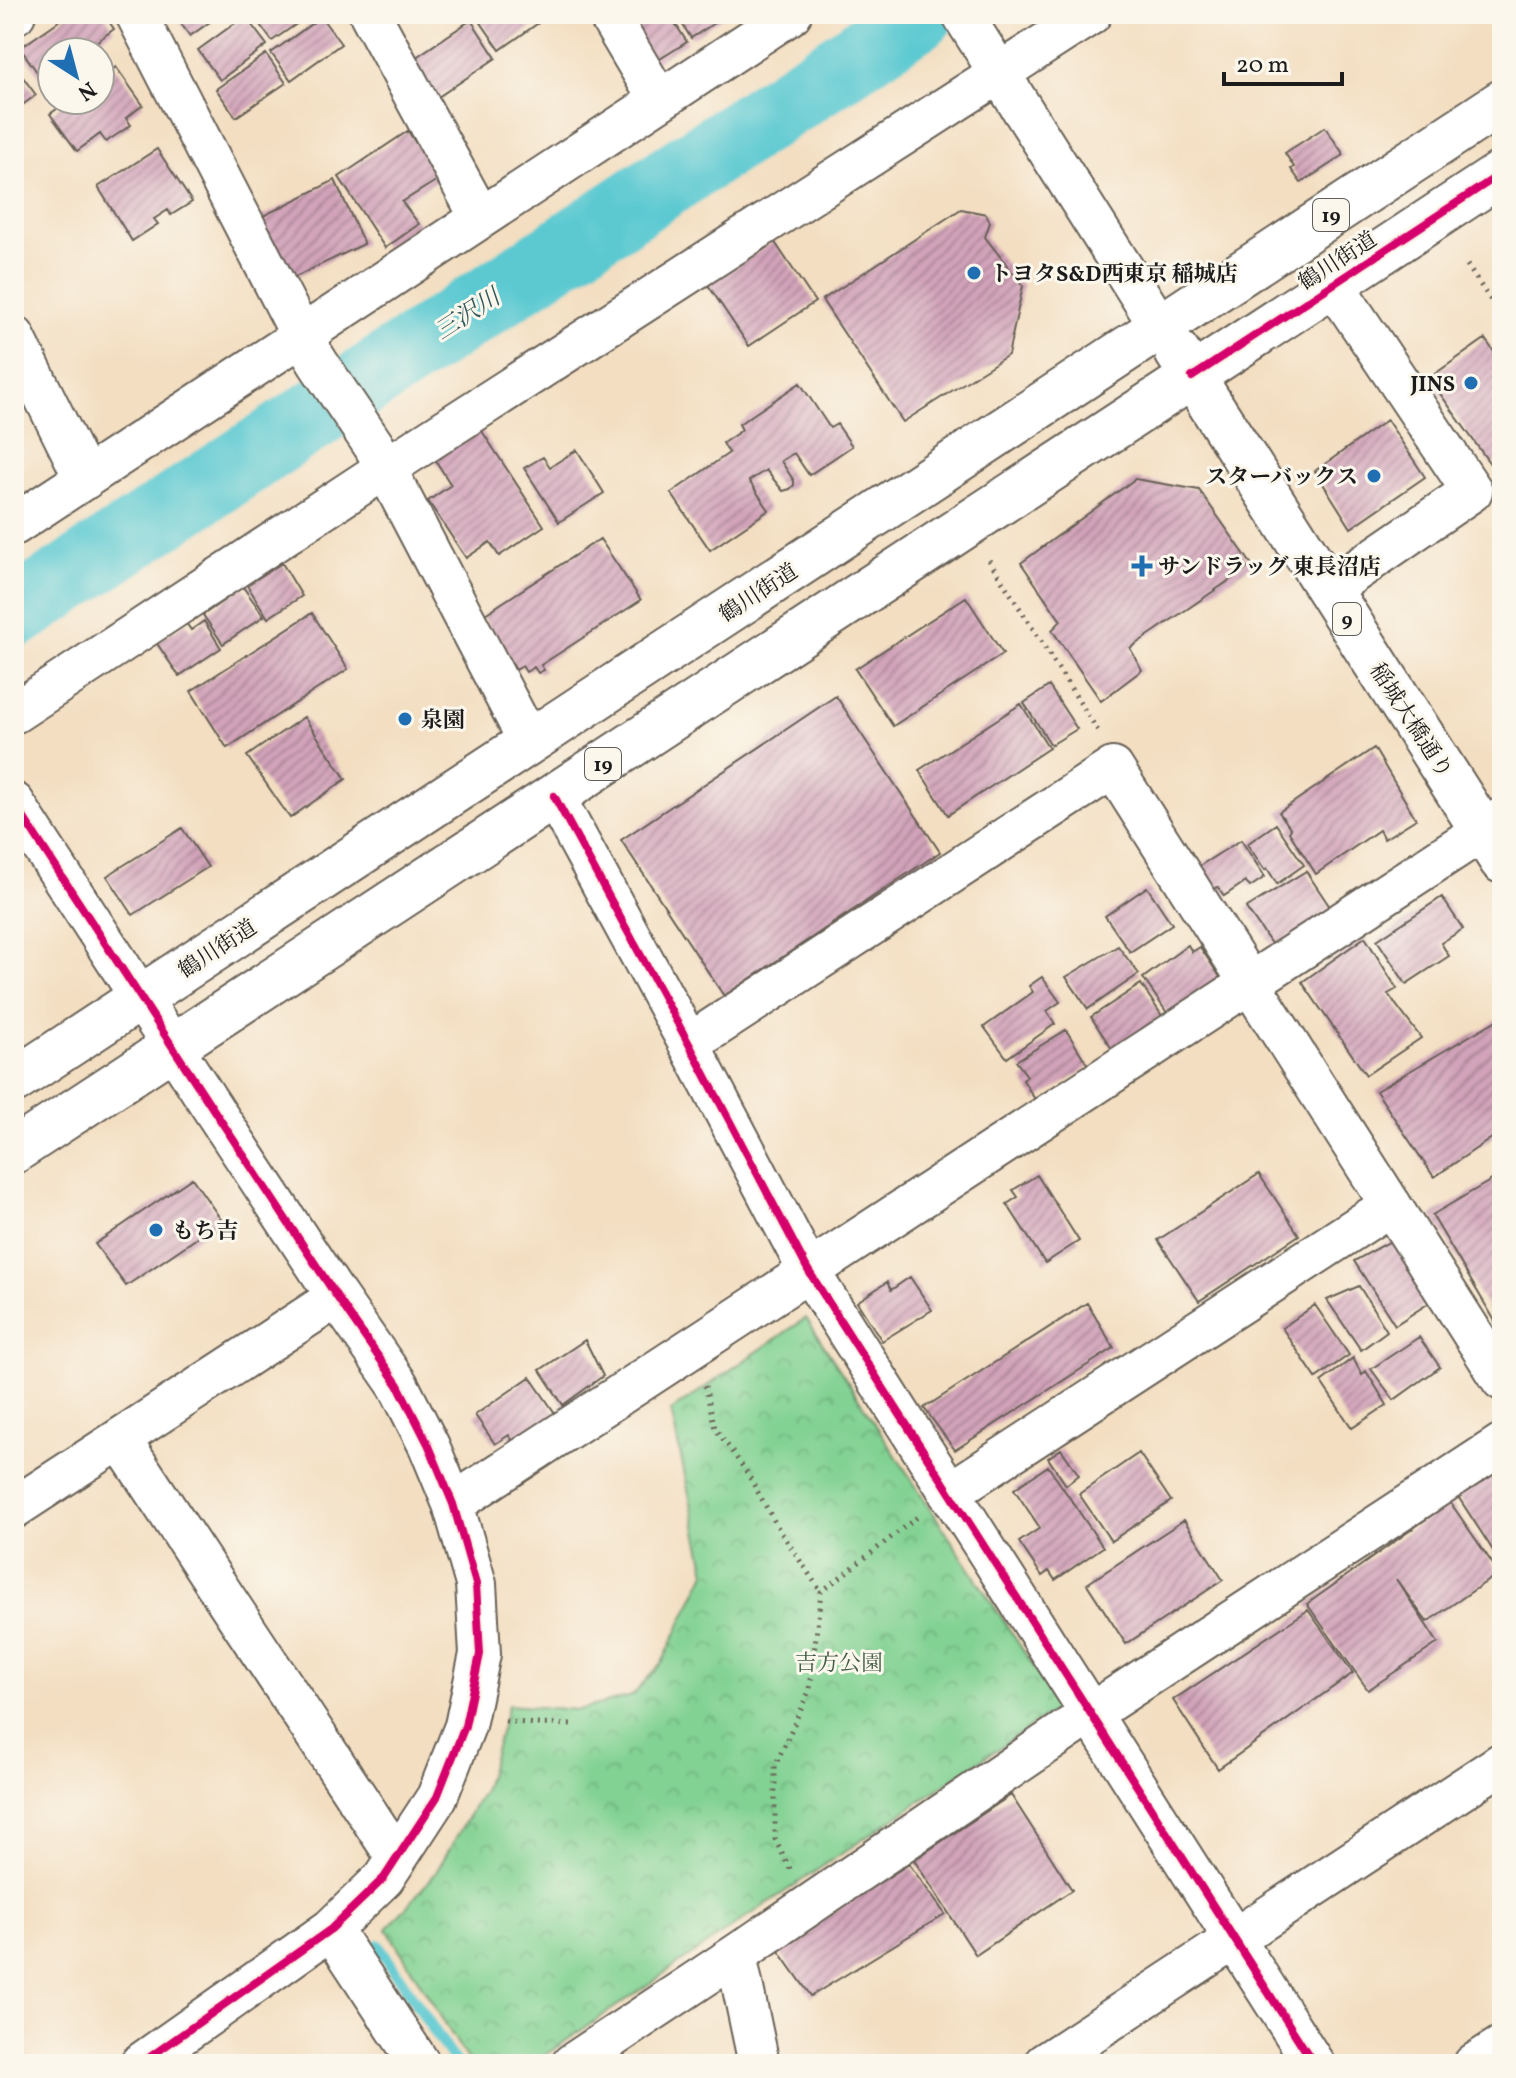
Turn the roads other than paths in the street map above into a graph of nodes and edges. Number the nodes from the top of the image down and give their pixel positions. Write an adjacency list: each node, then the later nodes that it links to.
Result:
1 (136, 14): 15 (street)
2 (370, 14): 11 (street)
3 (608, 14): 8 (street)
4 (791, 14): 8 (street)
5 (962, 14): 7 (street)
6 (1091, 14): 7 (street)
7 (992, 60): 13 (street); 17 (street)
8 (659, 100): 11 (street)
9 (1502, 102): 13 (main road, 鶴川街道 / 19)
10 (1502, 173): 12 (main road, 鶴川街道 / 19)
11 (480, 217): 15 (street)
12 (1333, 284): 16 (main road, 鶴川街道 / 19); 20 (street)
13 (1160, 327): 16 (main road, 9); 22 (main road, 鶴川街道 / 19)
14 (14, 336): 18 (street)
15 (310, 350): 17 (street); 18 (street)
16 (1192, 377): 20 (main road, 稲城大橋通り / 9); 23 (main road, 鶴川街道 / 19)
17 (380, 457): 21 (street); 22 (street)
18 (85, 479): 19 (street)
19 (14, 525)
20 (1328, 590): 25 (main road, 稲城大橋通り / 9)
21 (14, 713)
22 (529, 742): 27 (main road, 鶴川街道 / 19)
23 (554, 796): 28 (street); 29 (main road, 鶴川街道 / 19)
24 (14, 803): 27 (street)
25 (1496, 837): 26 (street)
26 (1250, 982): 28 (street); 32 (street); 33 (street)
27 (141, 997): 29 (street); 30 (main road, 鶴川街道 / 19)
28 (689, 1044): 33 (street)
29 (173, 1047): 31 (main road, 鶴川街道 / 19); 34 (street)
30 (14, 1081)
31 (14, 1151)
32 (1391, 1205): 35 (street); 38 (street)
33 (808, 1270): 38 (street); 39 (street)
34 (337, 1297): 36 (street); 39 (street)
35 (1502, 1380)
36 (120, 1439): 40 (street); 43 (street)
37 (1502, 1444): 41 (street)
38 (949, 1493): 41 (street)
39 (453, 1504): 43 (street)
40 (14, 1508)
41 (1090, 1714): 45 (street); 46 (street)
42 (1502, 1763): 45 (street)
43 (397, 1858): 44 (street)
44 (331, 1929): 48 (street); 49 (street)
45 (1234, 1939): 52 (street); 53 (street)
46 (736, 1955): 50 (street); 51 (street)
47 (1502, 2046): 54 (street)
48 (140, 2064)
49 (420, 2064)
50 (572, 2064)
51 (759, 2064)
52 (1044, 2064)
53 (1314, 2064)
54 (1474, 2064)

